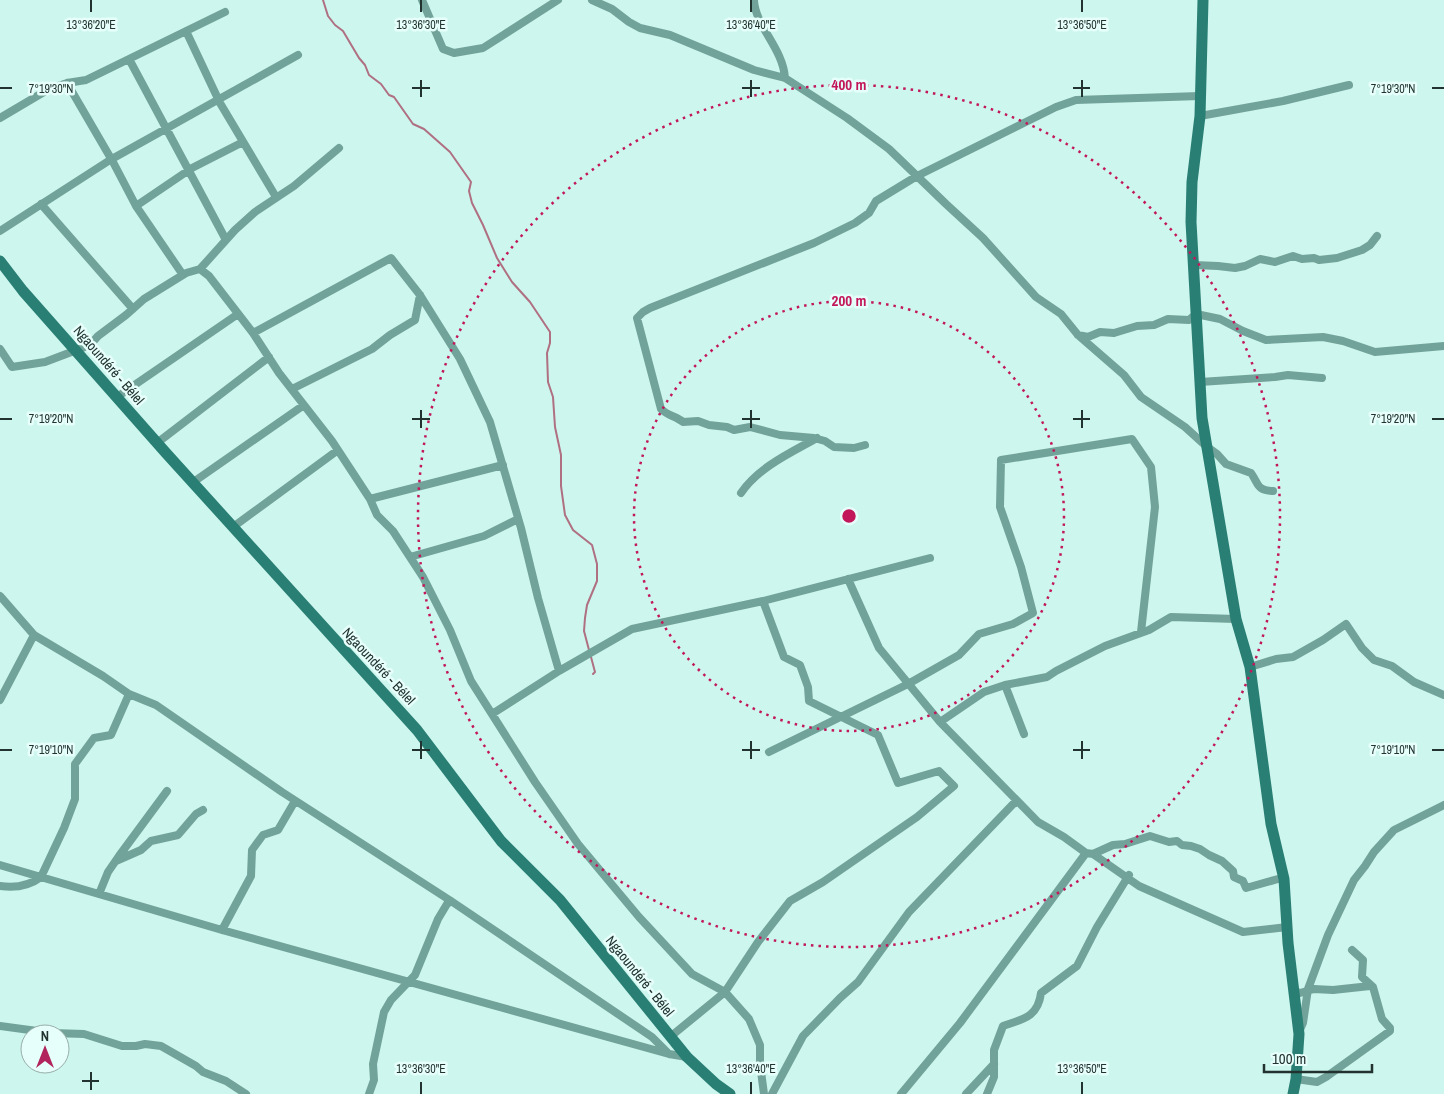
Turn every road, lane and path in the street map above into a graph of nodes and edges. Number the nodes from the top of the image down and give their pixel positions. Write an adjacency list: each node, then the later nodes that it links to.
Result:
1 (422, 0): 2 (street)
2 (558, 0)
3 (592, 0): 10 (street)
4 (754, 0): 10 (street)
5 (1203, 0): 13 (street)
6 (225, 12): 7 (street)
7 (186, 31): 9 (street); 14 (street)
8 (298, 55): 14 (street)
9 (129, 59): 11 (street); 17 (street)
10 (785, 78): 22 (street)
11 (67, 83): 16 (street); 20 (street)
12 (1349, 85): 15 (street)
13 (1200, 96): 15 (street); 22 (street)
14 (218, 99): 17 (street); 18 (street)
15 (1200, 116): 30 (street)
16 (0, 118)
17 (166, 128): 20 (street); 21 (street)
18 (243, 142): 21 (street); 23 (street)
19 (339, 148): 23 (street)
20 (111, 159): 24 (street); 25 (street)
21 (189, 170): 25 (street); 28 (street)
22 (917, 176): 38 (street); 48 (street)
23 (276, 197): 28 (street)
24 (41, 204): 26 (street); 34 (street)
25 (136, 206): 32 (street)
26 (0, 230)
27 (1377, 236): 30 (street)
28 (226, 240): 31 (street)
29 (0, 261): 41 (street, Ngaoundéré - Bélel)
30 (1194, 265): 36 (street)
31 (200, 269): 32 (street); 35 (street)
32 (183, 275): 34 (street)
33 (420, 295): 37 (street); 45 (street); 53 (street)
34 (133, 309): 41 (street)
35 (238, 314): 37 (street); 46 (street)
36 (1196, 314): 38 (street); 39 (street); 44 (street)
37 (253, 333): 42 (street)
38 (1078, 335): 51 (street)
39 (1444, 346)
40 (0, 349): 41 (street)
41 (76, 350): 46 (street, Ngaoundéré - Bélel)
42 (269, 357): 45 (street); 49 (street)
43 (1322, 378): 44 (street)
44 (1200, 382): 51 (street)
45 (292, 389): 47 (street)
46 (117, 397): 49 (street, Ngaoundéré - Bélel)
47 (304, 405): 52 (street); 54 (street)
48 (817, 438): 50 (street); 56 (street)
49 (157, 443): 54 (street, Ngaoundéré - Bélel)
50 (865, 446)
51 (1206, 446): 55 (street); 65 (street)
52 (338, 450): 57 (street); 59 (street)
53 (502, 465): 57 (street); 58 (street)
54 (192, 482): 59 (street, Ngaoundéré - Bélel)
55 (1273, 491)
56 (741, 492)
57 (370, 499): 60 (street)
58 (518, 519): 60 (street); 69 (street)
59 (233, 527): 104 (street, Ngaoundéré - Bélel)
60 (410, 557): 75 (street)
61 (930, 558): 62 (street)
62 (848, 579): 64 (street); 70 (street)
63 (0, 596): 67 (street)
64 (763, 601): 69 (street); 76 (street)
65 (1236, 619): 66 (street); 68 (street)
66 (1141, 632): 70 (street); 71 (street)
67 (34, 635): 72 (street); 73 (street)
68 (1250, 667): 74 (street); 90 (street)
69 (559, 671): 75 (street)
70 (908, 684): 76 (street); 77 (street)
71 (1005, 685): 77 (street); 78 (street)
72 (1, 694)
73 (129, 694): 81 (street); 89 (street)
74 (1444, 695)
75 (492, 714): 101 (street)
76 (841, 717): 79 (street); 101 (street)
77 (940, 722): 82 (street)
78 (1024, 734)
79 (769, 752)
80 (167, 791): 86 (street)
81 (295, 801): 93 (street); 95 (street)
82 (1016, 801): 85 (street); 113 (street)
83 (1444, 805): 100 (street)
84 (203, 810): 86 (street)
85 (1090, 854): 88 (street); 90 (street); 114 (street)
86 (116, 861): 92 (street)
87 (0, 865): 89 (street)
88 (1128, 876): 94 (street); 107 (street)
89 (41, 877): 91 (street); 92 (street)
90 (1284, 880): 94 (street)
91 (0, 886)
92 (99, 894): 95 (street)
93 (451, 901): 97 (street); 105 (street)
94 (1287, 926): 99 (street)
95 (222, 930): 97 (street)
96 (1352, 950): 98 (street)
97 (410, 982): 105 (street); 110 (street)
98 (1370, 986): 100 (street); 108 (street)
99 (1294, 991): 100 (street); 103 (street)
100 (1307, 991): 103 (street)
101 (725, 992): 104 (street); 112 (street)
102 (0, 1026): 109 (street)
103 (1299, 1034): 108 (street)
104 (670, 1037): 106 (street, Ngaoundéré - Bélel)
105 (669, 1054): 106 (street)
106 (687, 1057): 111 (street, Ngaoundéré - Bélel)
107 (994, 1064): 115 (street); 116 (street)
108 (1296, 1079): 117 (street)
109 (246, 1094)
110 (369, 1094)
111 (730, 1094)
112 (764, 1094)
113 (772, 1094)
114 (901, 1094)
115 (966, 1094)
116 (987, 1094)
117 (1293, 1094)

